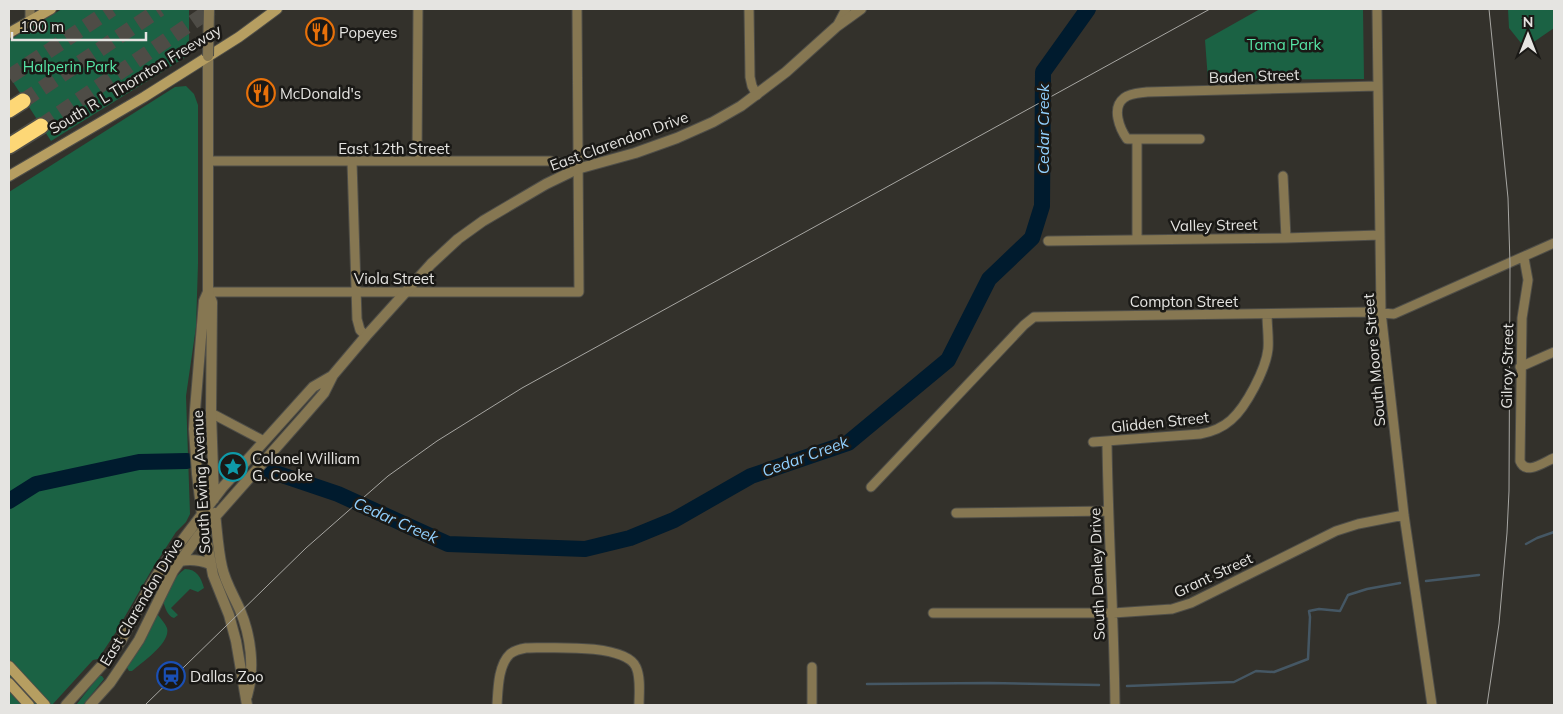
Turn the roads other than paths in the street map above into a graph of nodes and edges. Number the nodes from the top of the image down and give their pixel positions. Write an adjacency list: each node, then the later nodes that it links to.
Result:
1 (30, 9): 11 (street)
2 (51, 9): 11 (main road)
3 (209, 9): 14 (street, South Ewing Avenue, bridge)
4 (277, 9): 14 (main road, South R L Thornton Freeway)
5 (418, 9): 24 (street)
6 (577, 9): 26 (street)
7 (749, 9): 16 (street)
8 (846, 9): 12 (street)
9 (861, 9): 12 (street, East Clarendon Drive)
10 (1378, 9): 15 (street, South Moore Street)
11 (30, 20): 13 (main road)
12 (836, 27): 16 (street, East Clarendon Drive)
13 (9, 34)
14 (208, 56): 23 (street, South Ewing Avenue); 27 (main road, South R L Thornton Freeway)
15 (1378, 86): 21 (street, Baden Street); 29 (street, South Moore Street)
16 (758, 94): 26 (street, East Clarendon Drive)
17 (22, 101): 18 (highway)
18 (9, 110)
19 (40, 126): 22 (highway, South R L Thornton Freeway)
20 (1200, 139): 21 (street)
21 (1137, 140): 31 (street)
22 (9, 146)
23 (209, 161): 25 (street, East 12th Street); 37 (street, South Ewing Avenue)
24 (417, 161): 25 (street, East 12th Street); 26 (street, East 12th Street)
25 (352, 162): 35 (street)
26 (577, 169): 36 (street, East Clarendon Drive); 36 (street, Viola Street)
27 (9, 176)
28 (1283, 176): 30 (street)
29 (1380, 235): 30 (street, Valley Street); 38 (street, South Moore Street)
30 (1286, 238): 31 (street, Valley Street)
31 (1137, 239): 32 (street, Valley Street)
32 (1048, 240)
33 (1554, 244): 34 (street, Compton Street)
34 (1524, 258): 38 (street, Compton Street); 42 (street, Gilroy Street)
35 (355, 291): 36 (street, Viola Street); 37 (street, Viola Street); 40 (street)
36 (406, 291): 40 (street, East Clarendon Drive)
37 (208, 292): 44 (street, South Ewing Avenue); 45 (street, South Ewing Avenue)
38 (1381, 312): 39 (street, Compton Street); 55 (street, South Moore Street)
39 (1267, 314): 47 (street, Glidden Street); 50 (street, Compton Street)
40 (366, 336): 43 (street, East Clarendon Drive)
41 (1554, 352): 42 (street)
42 (1520, 367): 49 (street, Gilroy Street)
43 (333, 375): 46 (street, East Clarendon Drive); 56 (street, East Clarendon Drive)
44 (196, 396): 45 (street); 54 (street, South Ewing Avenue)
45 (212, 413): 46 (street); 51 (street, South Ewing Avenue)
46 (264, 441): 51 (street, East Clarendon Drive)
47 (1107, 441): 48 (street, Glidden Street); 52 (street, South Denley Drive)
48 (1093, 442)
49 (1554, 458)
50 (871, 487)
51 (214, 499): 54 (street, East Clarendon Drive); 56 (street, South Ewing Avenue)
52 (1108, 511): 53 (street); 61 (street, South Denley Drive)
53 (956, 513)
54 (202, 515): 57 (street, South Ewing Avenue); 63 (street, East Clarendon Drive)
55 (1404, 515): 61 (street, Grant Street); 76 (street, South Moore Street)
56 (216, 516): 57 (street, East Clarendon Drive); 67 (street, South Ewing Avenue)
57 (204, 529): 58 (street, East Clarendon Drive); 59 (street, South Ewing Avenue)
58 (180, 561): 59 (street); 65 (street, East Clarendon Drive)
59 (210, 564): 67 (street, South Ewing Avenue)
60 (933, 613): 61 (street, Grant Street)
61 (1112, 613): 75 (street, South Denley Drive)
62 (9, 666): 69 (main road)
63 (101, 667): 65 (street); 70 (street, East Clarendon Drive)
64 (812, 667): 74 (street)
65 (119, 671): 71 (street, East Clarendon Drive)
66 (9, 684): 68 (main road)
67 (247, 701)
68 (29, 705)
69 (45, 705)
70 (66, 705)
71 (90, 705)
72 (497, 705): 73 (street)
73 (639, 705)
74 (812, 705)
75 (1114, 705)
76 (1432, 705)

